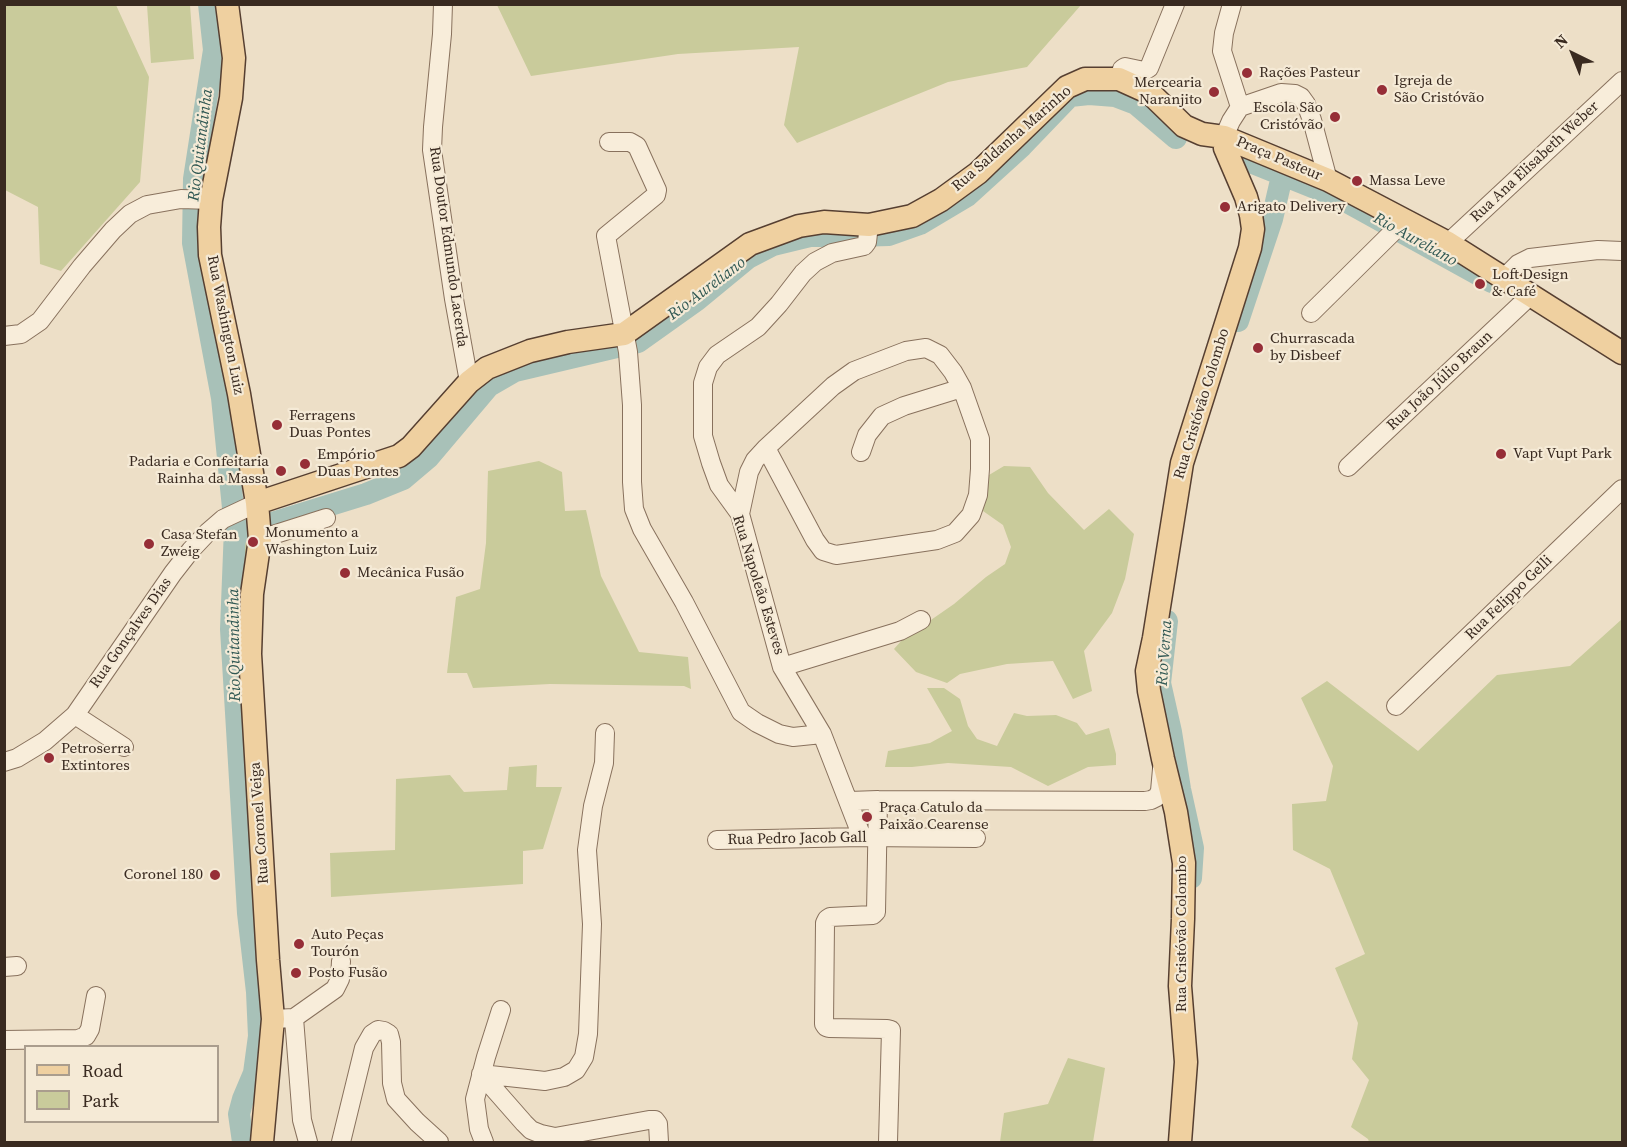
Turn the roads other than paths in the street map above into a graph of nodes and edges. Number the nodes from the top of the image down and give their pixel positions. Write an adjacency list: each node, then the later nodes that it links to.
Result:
1 (227, 4): 11 (main road, Rua Washington Luiz)
2 (442, 4): 22 (street, Rua Doutor Edmundo Lacerda)
3 (1175, 4): 5 (street)
4 (1233, 4): 7 (street)
5 (1119, 79): 8 (main road, Rua Saldanha Marinho); 13 (main road, Rua Saldanha Marinho)
6 (1623, 81): 14 (street, Rua Ana Elisabeth Weber)
7 (1240, 107): 8 (street, Praça Pasteur); 10 (street, Praça Pasteur)
8 (1224, 137): 10 (main road, Praça Pasteur); 39 (main road, Rua Cristóvão Colombo)
9 (609, 142): 20 (street)
10 (1328, 180): 12 (main road)
11 (211, 200): 19 (street); 28 (main road, Rua Washington Luiz)
12 (1405, 220): 14 (main road); 18 (street)
13 (868, 234): 20 (main road, Rua Saldanha Marinho); 29 (street, Rua Napoleão Esteves)
14 (1448, 243): 16 (main road)
15 (1623, 251): 16 (street)
16 (1505, 278): 17 (main road)
17 (1532, 294): 21 (main road); 26 (street, Rua João Júlio Braun)
18 (1311, 313)
19 (4, 336)
20 (626, 343): 22 (main road, Rua Saldanha Marinho); 37 (street)
21 (1622, 352)
22 (469, 382): 28 (main road, Rua Saldanha Marinho)
23 (962, 388): 24 (street); 24 (street); 25 (street)
24 (766, 448): 29 (street)
25 (861, 452)
26 (1348, 468)
27 (1623, 489): 34 (street, Rua Felippo Gelli)
28 (256, 503): 31 (main road, Rua Coronel Veiga); 35 (street, Rua Gonçalves Dias)
29 (740, 514): 33 (street, Rua Napoleão Esteves)
30 (326, 518): 31 (street)
31 (260, 539): 49 (main road, Rua Coronel Veiga)
32 (921, 620): 33 (street)
33 (782, 667): 37 (street, Rua Napoleão Esteves)
34 (1396, 706)
35 (75, 715): 38 (street); 40 (street, Rua Gonçalves Dias)
36 (605, 733): 51 (street)
37 (822, 734): 42 (street, Rua Napoleão Esteves)
38 (124, 747)
39 (1163, 759): 41 (street); 59 (main road, Rua Cristóvão Colombo)
40 (4, 762)
41 (878, 800): 42 (street); 43 (street)
42 (849, 801): 43 (street, Rua Napoleão Esteves)
43 (870, 838): 44 (street, Rua Pedro Jacob Gall); 45 (street, Rua Pedro Jacob Gall); 58 (street)
44 (976, 838)
45 (717, 840)
46 (340, 961): 49 (street)
47 (96, 996): 50 (street)
48 (501, 1010): 51 (street)
49 (283, 1019): 52 (main road, Rua Coronel Veiga); 53 (street)
50 (4, 1040)
51 (481, 1074): 56 (street); 57 (street)
52 (262, 1143)
53 (308, 1143)
54 (341, 1143): 55 (street)
55 (439, 1143)
56 (483, 1143)
57 (658, 1143)
58 (888, 1143)
59 (1180, 1143)

